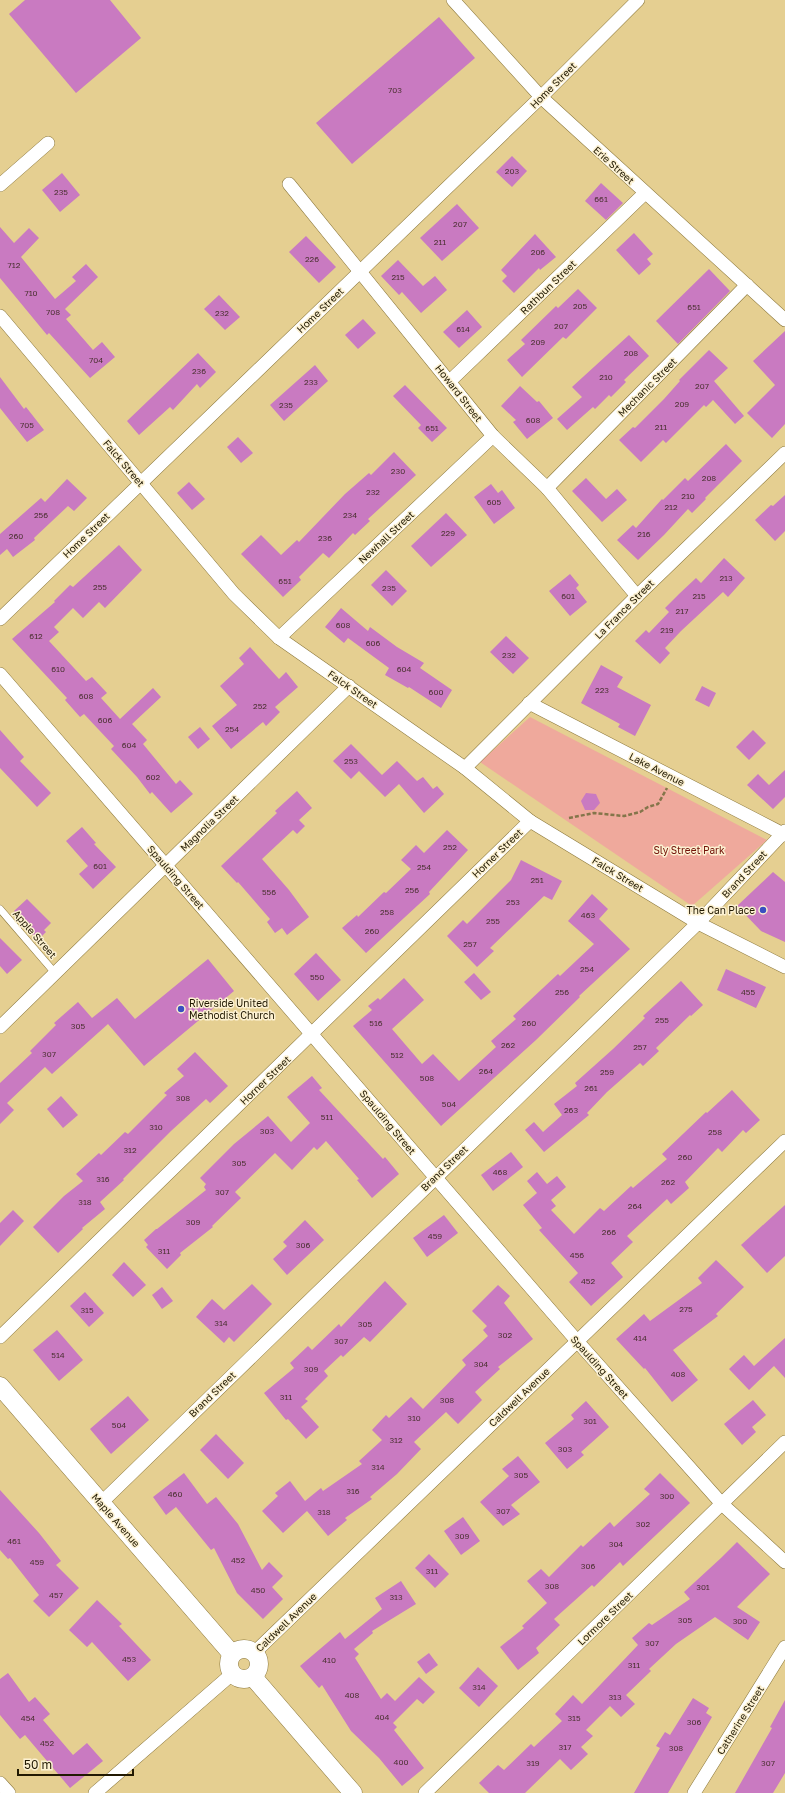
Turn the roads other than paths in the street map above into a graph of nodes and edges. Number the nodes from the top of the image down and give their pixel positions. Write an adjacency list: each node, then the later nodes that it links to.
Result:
1 (453, 0): 3 (street, Erie Street)
2 (638, 0): 3 (street, Home Street)
3 (541, 97): 7 (street, Erie Street); 8 (street, Home Street)
4 (48, 143): 6 (street)
5 (289, 184): 8 (street, Howard Street)
6 (0, 185)
7 (645, 193): 9 (street, Erie Street); 12 (street, Rathbun Street)
8 (361, 271): 12 (street, Howard Street); 15 (street, Home Street)
9 (747, 285): 11 (street, Erie Street); 16 (street, Mechanic Street)
10 (0, 316): 15 (street, Falck Street)
11 (785, 320)
12 (450, 381): 13 (street, Howard Street)
13 (493, 436): 16 (street, Howard Street); 19 (street, Newhall Street)
14 (785, 452): 17 (street, La France Street)
15 (141, 483): 18 (street, Home Street); 19 (street, Falck Street)
16 (547, 488): 17 (street, Howard Street)
17 (637, 596): 22 (street, La France Street)
18 (0, 619)
19 (279, 638): 21 (street, Falck Street)
20 (0, 674): 26 (street, Spaulding Street)
21 (349, 686): 23 (street, Falck Street); 26 (street, Magnolia Street)
22 (529, 703): 23 (street, La France Street); 25 (street, Lake Avenue)
23 (465, 768): 24 (street, Falck Street)
24 (530, 821): 28 (street, Falck Street); 32 (street, Horner Street)
25 (784, 833): 28 (street, Brand Street)
26 (166, 866): 30 (street, Magnolia Street); 32 (street, Spaulding Street)
27 (0, 909): 30 (lane, Apple Street)
28 (698, 923): 29 (street, Falck Street); 34 (street, Brand Street)
29 (785, 967)
30 (55, 973): 31 (street, Magnolia Street)
31 (0, 1026)
32 (313, 1034): 34 (street, Spaulding Street); 35 (street, Horner Street)
33 (785, 1141): 36 (street, Caldwell Avenue)
34 (435, 1177): 36 (street, Spaulding Street); 39 (street, Brand Street)
35 (0, 1337)
36 (577, 1341): 40 (street, Spaulding Street); 44 (street, Caldwell Avenue)
37 (0, 1386): 39 (main road, Maple Avenue)
38 (785, 1442): 40 (street, Lormore Street)
39 (101, 1503): 43 (main road, Maple Avenue)
40 (722, 1504): 41 (street, Spaulding Street); 51 (street, Lormore Street)
41 (785, 1562)
42 (785, 1647): 52 (street, Catherine Street)
43 (232, 1654): 44 (main road); 45 (main road)
44 (254, 1654): 46 (main road)
45 (232, 1674): 46 (main road); 49 (street)
46 (253, 1677): 50 (main road)
47 (0, 1783): 48 (street)
48 (9, 1793)
49 (95, 1793)
50 (353, 1793)
51 (425, 1793)
52 (694, 1793)

